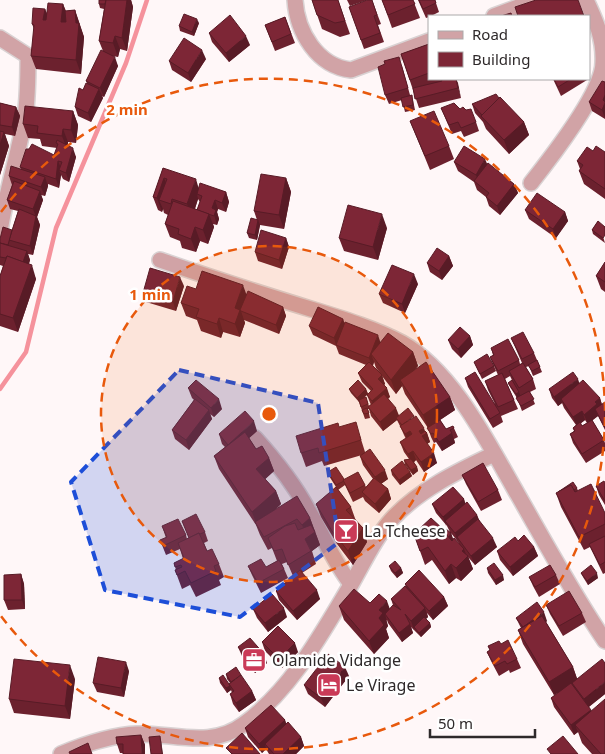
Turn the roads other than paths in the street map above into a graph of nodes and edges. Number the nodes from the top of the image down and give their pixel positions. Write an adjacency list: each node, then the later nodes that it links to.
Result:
1 (295, 0): 6 (street)
2 (535, 0): 4 (street)
3 (586, 0): 7 (street)
4 (497, 15)
5 (0, 38): 8 (street)
6 (428, 41)
7 (531, 183)
8 (0, 231)
9 (160, 260): 11 (street)
10 (255, 438): 12 (street)
11 (494, 454): 12 (street); 13 (street)
12 (351, 584): 14 (street)
13 (605, 641)
14 (61, 754)

